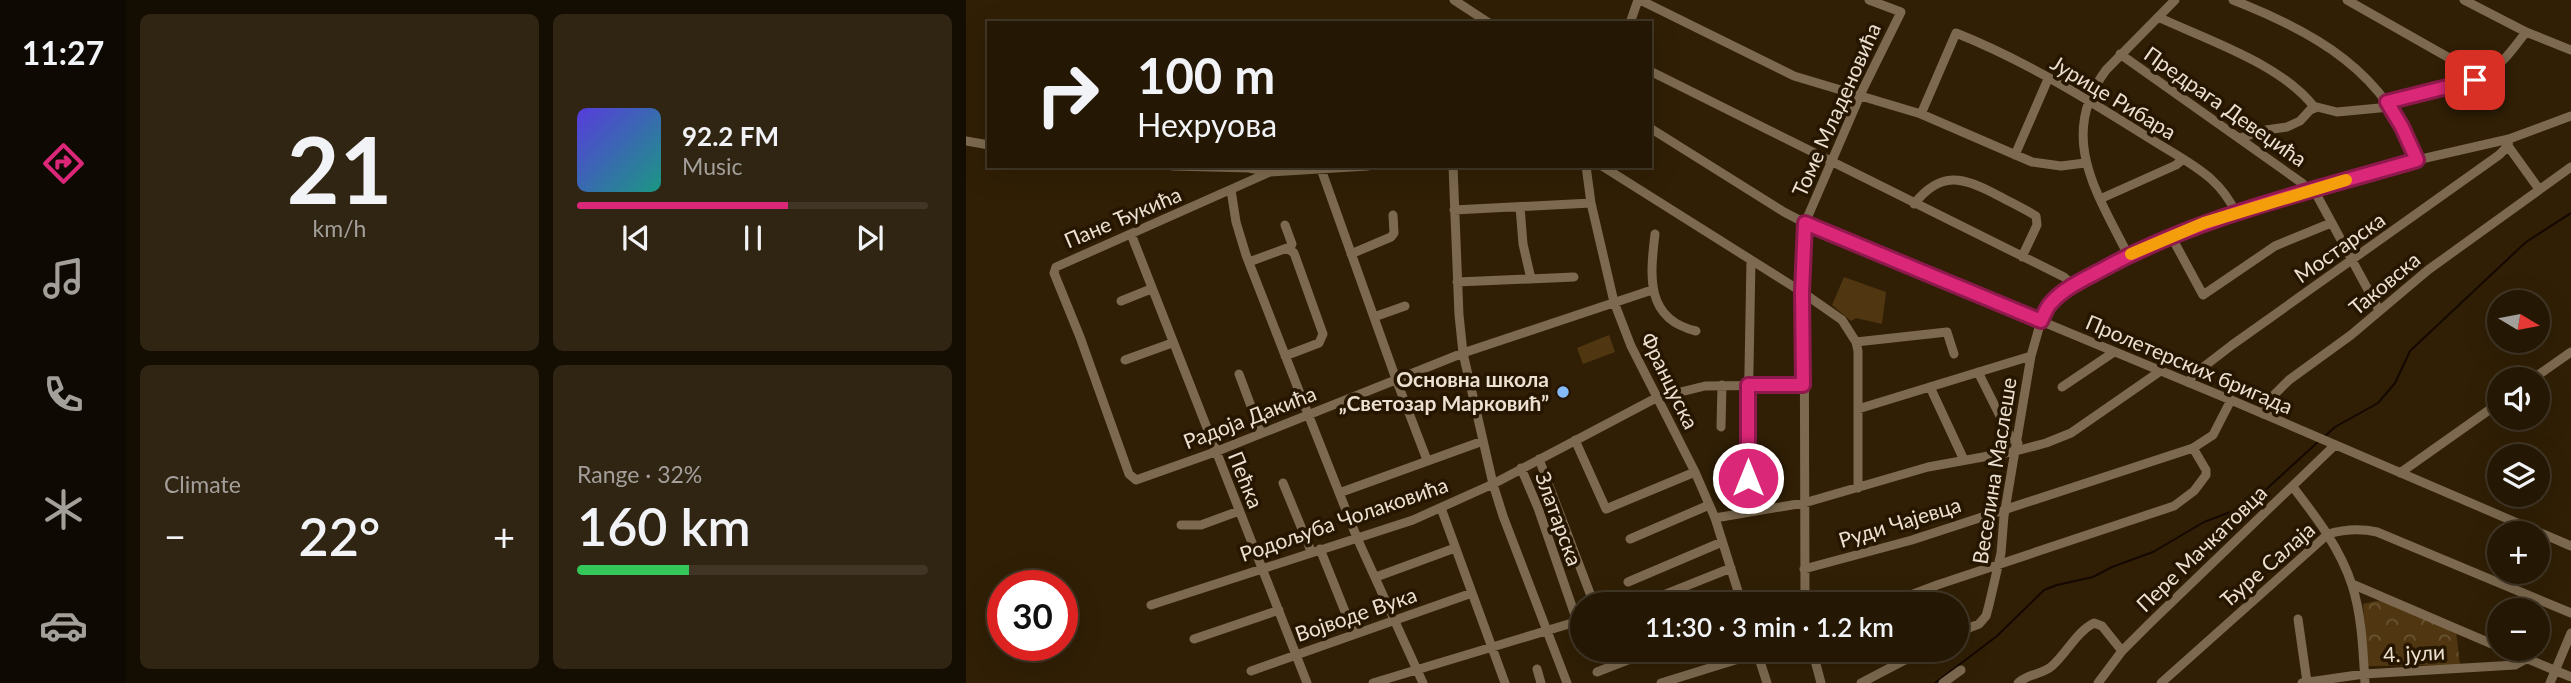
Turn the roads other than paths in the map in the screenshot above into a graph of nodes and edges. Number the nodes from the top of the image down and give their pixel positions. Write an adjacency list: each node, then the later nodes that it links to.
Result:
1 (1454, 0): 8 (street)
2 (1639, 0): 11 (street); 18 (street)
3 (1869, 0): 18 (street, Томе Младеновића)
4 (2175, 0): 9 (street)
5 (2233, 0): 20 (street)
6 (2347, 0): 16 (street)
7 (2464, 0): 12 (street)
8 (1469, 4): 10 (street)
9 (2158, 17): 14 (street); 21 (street)
10 (1487, 21)
11 (1631, 21)
12 (2526, 32): 13 (street); 16 (street)
13 (2571, 50)
14 (2120, 54): 19 (street); 25 (street, Предрага Девеџића)
15 (1652, 72): 34 (street)
16 (2481, 76): 20 (street)
17 (2048, 79): 19 (street, Јурице Рибара); 22 (street, Јурице Рибара); 30 (street)
18 (1860, 95): 22 (street); 34 (street, Томе Младеновића)
19 (2089, 100): 32 (street, Јурице Рибара); 35 (street)
20 (2389, 104): 21 (street); 33 (street)
21 (2315, 108): 25 (street)
22 (1921, 114): 30 (street)
23 (2571, 116): 28 (street)
24 (1652, 129): 54 (street, Пролетерских бригада)
25 (2241, 138): 46 (street, Предрага Девеџића)
26 (966, 141): 29 (street)
27 (2493, 143): 28 (street); 31 (street); 33 (street)
28 (2509, 143): 31 (street, Мостарска); 44 (street)
29 (987, 145)
30 (2015, 155): 35 (street)
31 (2496, 157): 65 (street, Мостарска)
32 (2183, 159): 47 (street); 52 (street, Јурице Рибара)
33 (2417, 160): 46 (street)
34 (1830, 162): 49 (street); 54 (street, Томе Младеновића)
35 (2085, 163): 47 (street)
36 (2571, 167): 44 (street, Таковска)
37 (1192, 168): 43 (street)
38 (1337, 168): 42 (street, Пане Ђукића)
39 (1453, 168): 51 (street)
40 (1586, 168): 48 (street, Француска)
41 (1605, 168): 64 (street)
42 (1321, 169): 43 (street, Пане Ђукића); 61 (street)
43 (1254, 174): 45 (street, Пане Ђукића)
44 (2539, 189): 77 (street, Таковска)
45 (1231, 190): 57 (street, Пане Ђукића); 66 (street)
46 (2311, 191): 52 (street); 55 (street)
47 (2100, 199): 62 (street)
48 (1591, 203): 50 (street); 75 (street, Француска)
49 (1914, 204): 63 (street); 63 (street)
50 (1520, 207): 51 (street); 68 (street)
51 (1454, 210): 69 (street)
52 (2236, 213): 59 (street)
53 (1394, 215): 61 (street)
54 (1805, 223): 73 (street, Томе Младеновића); 79 (street, Пролетерских бригада)
55 (2331, 223): 59 (street); 65 (street)
56 (1285, 225): 60 (street)
57 (1131, 234): 71 (street, Пећка); 122 (street, Пане Ђукића)
58 (1655, 234): 72 (street)
59 (2171, 236): 62 (street)
60 (1290, 248): 66 (street); 87 (street)
61 (1351, 254): 78 (street)
62 (2128, 256): 70 (street)
63 (2022, 257): 70 (street)
64 (1751, 260): 73 (street); 97 (street)
65 (2353, 261): 77 (street); 95 (street, Мостарска)
66 (1249, 262): 87 (street)
67 (1574, 277): 68 (street)
68 (1531, 279): 69 (street)
69 (1457, 282): 83 (street)
70 (2073, 285): 79 (street)
71 (1151, 289): 74 (street); 81 (street, Пећка)
72 (1652, 290): 75 (street, Радоја Дакића); 80 (street)
73 (1802, 292): 82 (street); 98 (street, Томе Младеновића)
74 (1121, 300)
75 (1614, 302): 83 (street, Радоја Дакића); 101 (street, Француска)
76 (1405, 306): 78 (street)
77 (2379, 310): 106 (street, Таковска)
78 (1374, 317): 94 (street)
79 (2041, 321): 84 (street, Пролетерских бригада); 88 (street, Веселина Маслеше)
80 (1696, 331)
81 (1172, 342): 89 (street); 114 (street, Пећка)
82 (1856, 342): 86 (street); 103 (street)
83 (1463, 352): 94 (street, Радоја Дакића); 110 (street)
84 (2114, 352): 92 (street, Пролетерских бригада); 100 (street)
85 (2571, 352): 90 (street)
86 (1954, 354)
87 (1285, 356): 105 (street)
88 (2031, 356): 91 (street); 112 (street, Веселина Маслеше)
89 (1125, 360)
90 (2550, 367)
91 (1978, 372): 99 (street); 112 (street)
92 (2159, 372): 95 (street, Пролетерских бригада); 112 (street)
93 (1239, 374): 108 (street)
94 (1396, 379): 105 (street, Радоја Дакића); 116 (street)
95 (2189, 383): 102 (street, Пролетерских бригада)
96 (1722, 385): 97 (street, Родољуба Чолаковића); 101 (street, Родољуба Чолаковића); 107 (street)
97 (1748, 385): 98 (street, Родољуба Чолаковића); 121 (street)
98 (1803, 385): 128 (street, Томе Младеновића)
99 (1930, 387): 103 (street); 117 (street)
100 (2062, 387)
101 (1656, 398): 109 (street, Родољуба Чолаковића); 119 (street, Француска)
102 (2231, 400): 106 (street, Пролетерских бригада); 113 (street)
103 (1858, 409): 126 (street)
104 (2487, 410): 120 (street)
105 (1308, 414): 108 (street, Радоја Дакића); 127 (street)
106 (2263, 414): 111 (street, Пролетерских бригада)
107 (1721, 427)
108 (1261, 433): 114 (street, Радоја Дакића)
109 (1575, 440): 115 (street, Родољуба Чолаковића); 119 (street)
110 (1483, 441): 116 (street); 124 (street)
111 (2333, 444): 120 (street, Пролетерских бригада); 125 (street, Пере Мачкатовца)
112 (2017, 447): 117 (street); 130 (street, Веселина Маслеше)
113 (2193, 448): 130 (street, Руди Чајевца); 142 (street)
114 (1215, 452): 122 (street, Радоја Дакића); 132 (street, Пећка)
115 (1539, 459): 118 (street, Родољуба Чолаковића); 149 (street)
116 (1427, 460): 127 (street)
117 (1964, 460): 126 (street)
118 (1521, 468): 124 (street, Родољуба Чолаковића); 155 (street, Златарска)
119 (1695, 472): 129 (street, Француска)
120 (2400, 472): 139 (street, Пролетерских бригада)
121 (1748, 478)
122 (1136, 480)
123 (1283, 483): 141 (street)
124 (1493, 484): 131 (street, Родољуба Чолаковића); 163 (street)
125 (2293, 487): 135 (street); 169 (street, Пере Мачкатовца)
126 (1858, 488): 128 (street)
127 (1339, 493): 136 (street)
128 (1804, 503): 133 (street); 145 (street, Томе Младеновића)
129 (1709, 505): 133 (street, Француска); 137 (street)
130 (2006, 507): 142 (street, Веселина Маслеше); 145 (street, Руди Чајевца)
131 (1441, 508): 136 (street, Родољуба Чолаковића); 140 (street)
132 (1239, 511): 134 (street); 143 (street, Пећка)
133 (1715, 518): 138 (street, Француска)
134 (1181, 525)
135 (2328, 534): 148 (street); 158 (street, Ђуре Салаја); 200 (street, Ђуре Салаја)
136 (1357, 538): 141 (street, Родољуба Чолаковића); 146 (street)
137 (1630, 539)
138 (1722, 542): 144 (street, Француска); 147 (street)
139 (2571, 546)
140 (1455, 548): 146 (street); 154 (street)
141 (1316, 550): 143 (street, Родољуба Чолаковића); 165 (street)
142 (1997, 566): 153 (street); 162 (street, Веселина Маслеше)
143 (1261, 568): 156 (street, Родољуба Чолаковића); 157 (street, Пећка)
144 (1731, 568): 150 (street); 151 (street, Француска)
145 (1804, 569): 152 (street, Томе Младеновића)
146 (1376, 577): 159 (street)
147 (1628, 582)
148 (2352, 584): 167 (street); 185 (street)
149 (1589, 592)
150 (1671, 592)
151 (1738, 592)
152 (1805, 592)
153 (1919, 592)
154 (1472, 593): 159 (street, Војводе Вука); 168 (street)
155 (1570, 595)
156 (1151, 605)
157 (1279, 610): 166 (street); 170 (street, Пећка)
158 (2571, 613)
159 (1395, 619): 165 (street, Војводе Вука); 178 (street)
160 (2298, 619): 186 (street)
161 (1570, 623): 163 (street)
162 (1969, 628)
163 (1547, 632): 168 (street); 192 (street)
164 (2571, 633): 180 (street)
165 (1354, 634): 170 (street, Војводе Вука)
166 (1194, 639)
167 (2487, 642)
168 (1492, 647): 178 (street); 190 (street)
169 (2122, 651): 198 (street); 199 (street, Пере Мачкатовца)
170 (1295, 654): 182 (street, Војводе Вука); 187 (street, Пећка)
171 (2522, 661): 185 (street, 4. јули)
172 (2532, 661): 180 (street)
173 (1623, 662): 183 (street)
174 (1724, 662): 193 (street)
175 (1760, 662): 194 (street)
176 (1815, 662): 195 (street)
177 (1901, 662): 196 (street)
178 (1417, 669): 188 (street); 189 (street)
179 (1537, 669): 191 (street)
180 (2555, 669): 184 (street); 202 (street)
181 (1961, 670): 197 (street)
182 (1251, 671)
183 (1597, 672)
184 (2571, 677)
185 (2365, 679): 186 (street, 4. јули)
186 (2307, 682): 201 (street, 4. јули)
187 (1307, 683)
188 (1373, 683)
189 (1423, 683)
190 (1505, 683)
191 (1541, 683)
192 (1567, 683)
193 (1661, 683)
194 (1767, 683)
195 (1821, 683)
196 (1861, 683)
197 (1943, 683)
198 (2018, 683)
199 (2098, 683)
200 (2161, 683)
201 (2302, 683)
202 (2550, 683)

